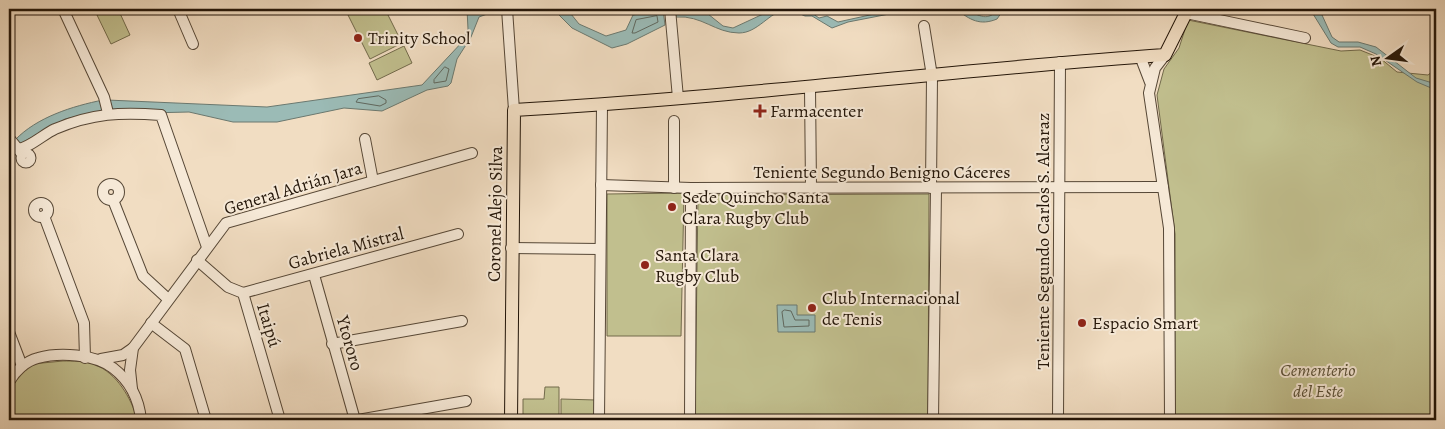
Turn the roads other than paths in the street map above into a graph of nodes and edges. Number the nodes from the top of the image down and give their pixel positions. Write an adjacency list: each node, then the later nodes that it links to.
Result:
1 (63, 9): 18 (street)
2 (178, 9): 8 (street)
3 (507, 9): 17 (street, Coronel Alejo Silva)
4 (670, 9): 15 (street)
5 (1187, 11): 7 (street); 9 (main road)
6 (924, 26): 12 (street)
7 (1306, 38)
8 (193, 44)
9 (1165, 55): 10 (main road); 13 (street)
10 (1140, 56): 11 (main road); 13 (street)
11 (1060, 62): 12 (main road); 25 (street, Teniente Segundo Carlos S. Alcaraz)
12 (932, 76): 14 (main road); 30 (street)
13 (1150, 82): 26 (street)
14 (810, 88): 15 (main road); 29 (street)
15 (678, 98): 16 (main road)
16 (602, 105): 17 (main road); 24 (street)
17 (514, 110): 35 (main road, Coronel Alejo Silva)
18 (108, 113): 20 (street); 34 (street)
19 (674, 121): 27 (street)
20 (10, 139)
21 (365, 139): 23 (street)
22 (472, 153): 23 (street, General Adrián Jara)
23 (374, 181): 34 (street, General Adrián Jara)
24 (601, 186): 27 (street, Teniente Segundo Benigno Cáceres); 36 (street)
25 (1059, 187): 26 (street, Teniente Segundo Benigno Cáceres); 30 (street, Teniente Segundo Benigno Cáceres); 59 (street, Teniente Segundo Carlos S. Alcaraz)
26 (1163, 187): 60 (street)
27 (674, 188): 28 (street, Teniente Segundo Benigno Cáceres)
28 (691, 188): 29 (street, Teniente Segundo Benigno Cáceres); 57 (street)
29 (811, 188): 30 (street, Teniente Segundo Benigno Cáceres)
30 (934, 188): 58 (street)
31 (113, 200): 40 (street)
32 (44, 216): 46 (street)
33 (458, 234): 38 (street, Gabriela Mistral)
34 (207, 247): 37 (street, General Adrián Jara)
35 (511, 248): 36 (street); 55 (main road, Coronel Alejo Silva)
36 (600, 249): 56 (street)
37 (197, 260): 39 (street, Itaipú); 40 (street, General Adrián Jara)
38 (314, 275): 39 (street, Gabriela Mistral); 44 (street, Ytororo)
39 (243, 293): 53 (street, Itaipú)
40 (168, 299): 42 (street, General Adrián Jara)
41 (462, 321): 44 (street)
42 (151, 323): 45 (street, General Adrián Jara); 52 (street)
43 (9, 332): 47 (street)
44 (332, 344): 54 (street, Ytororo)
45 (133, 348): 46 (street); 49 (street, General Adrián Jara)
46 (90, 359): 47 (street); 49 (street)
47 (22, 366): 48 (street)
48 (9, 382)
49 (132, 389): 51 (street)
50 (466, 401): 54 (street)
51 (141, 420)
52 (206, 420)
53 (280, 420)
54 (357, 420)
55 (511, 420)
56 (599, 420)
57 (690, 420)
58 (933, 420)
59 (1058, 420)
60 (1170, 420)

